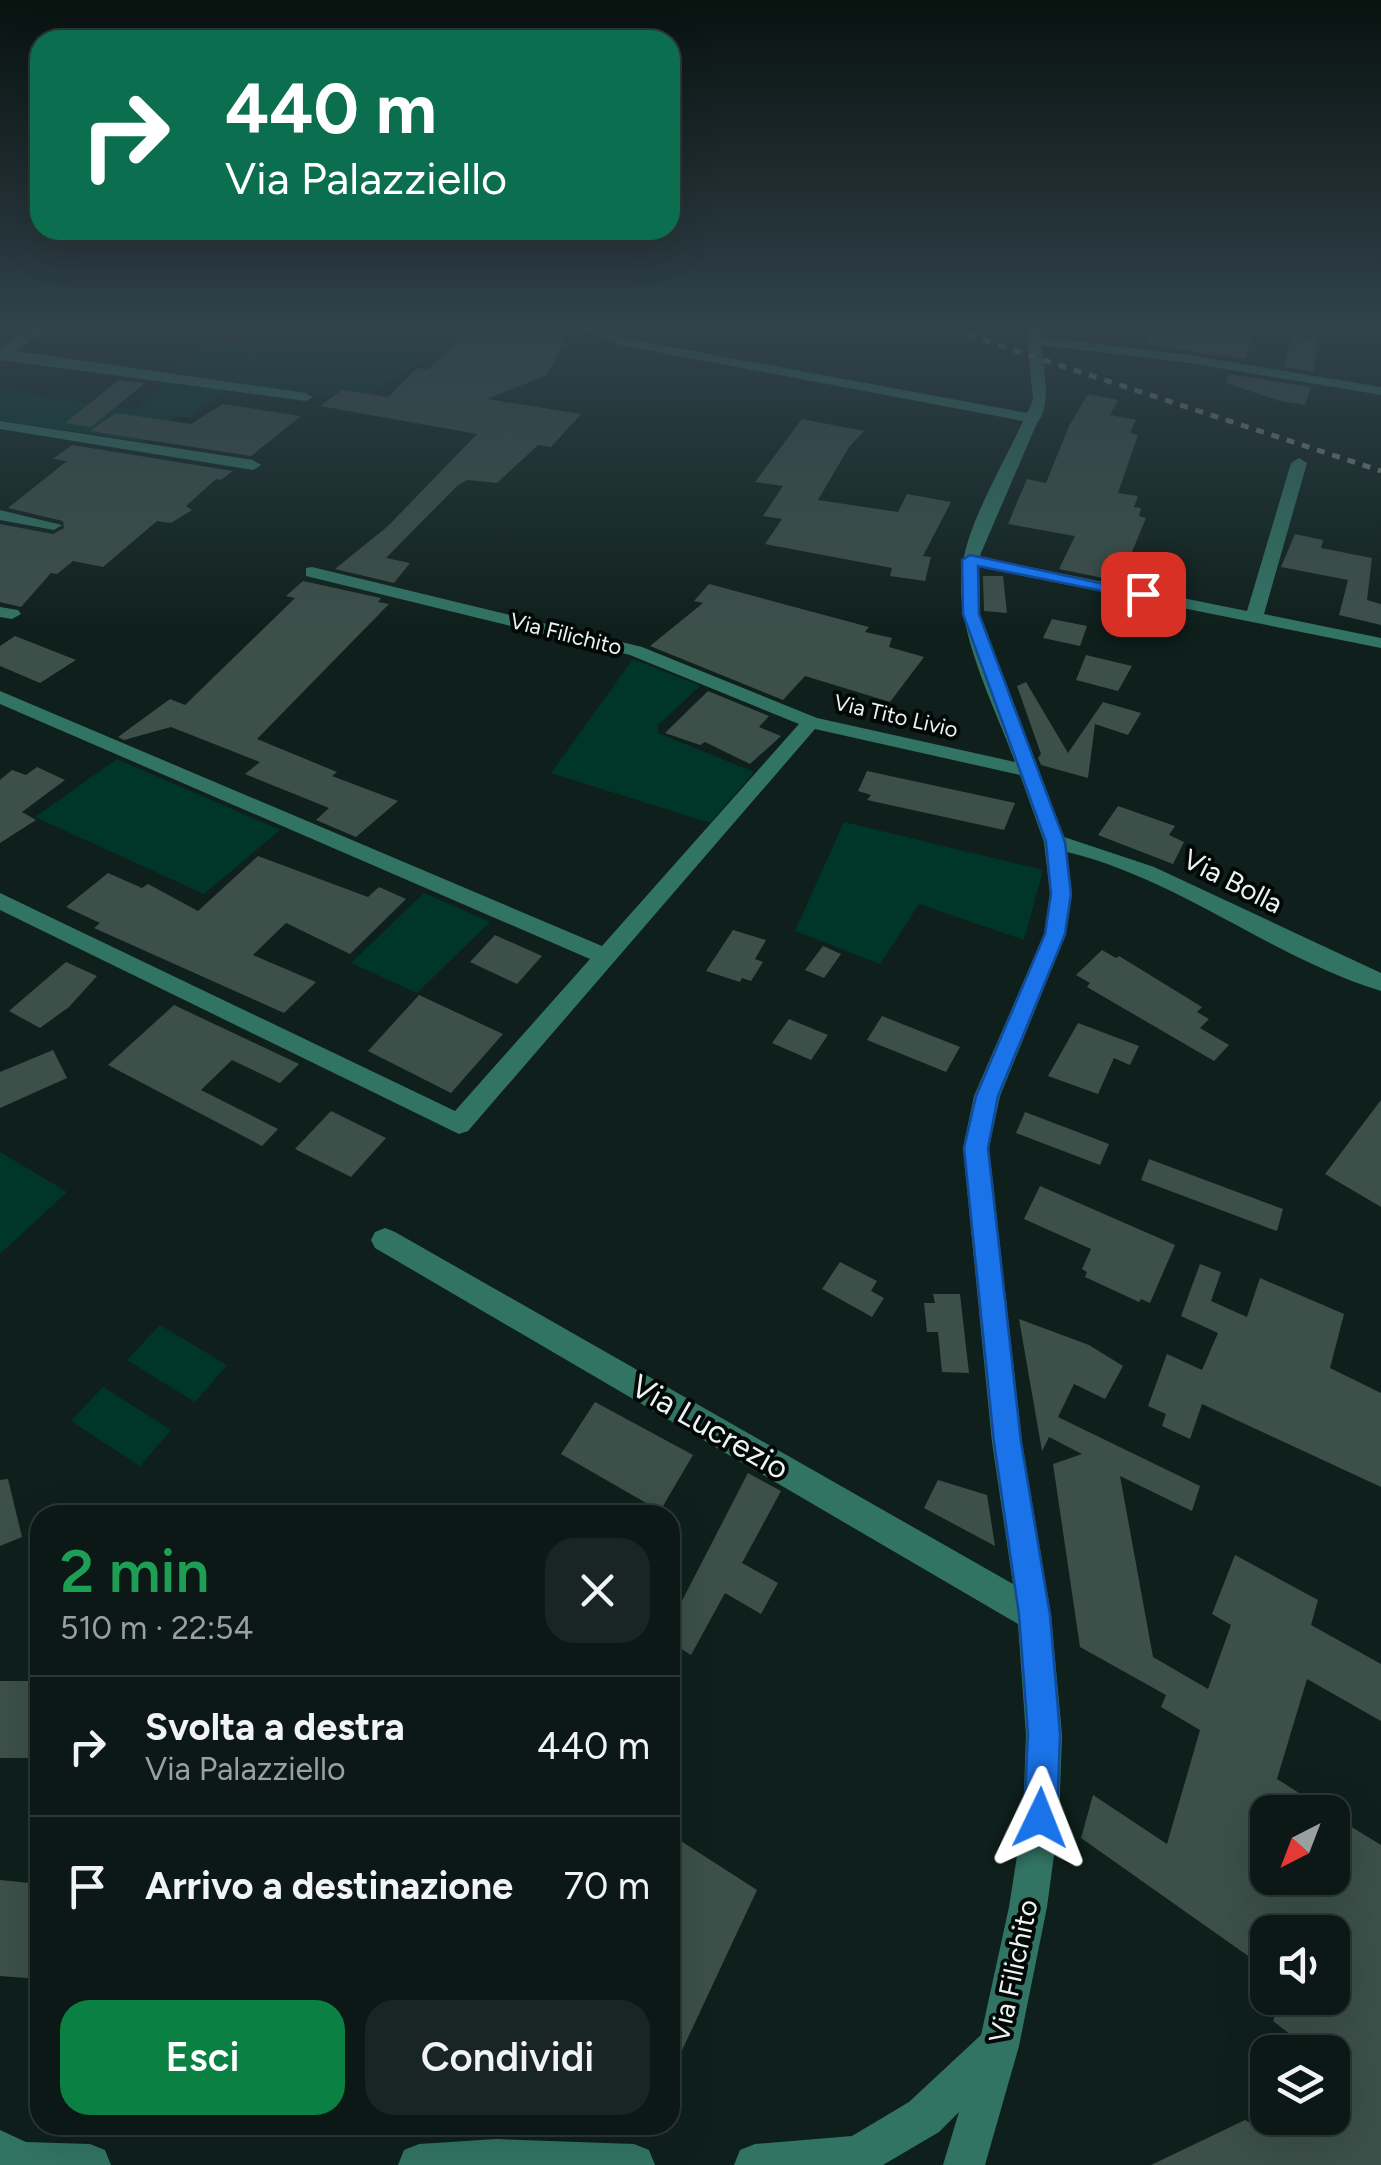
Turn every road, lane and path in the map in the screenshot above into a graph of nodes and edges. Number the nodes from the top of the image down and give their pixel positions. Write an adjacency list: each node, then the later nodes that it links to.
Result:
1 (7, 426): 3 (street)
2 (1030, 426): 7 (street, Via Filichito)
3 (253, 464)
4 (1299, 464): 9 (street)
5 (0, 516): 6 (street)
6 (54, 526)
7 (970, 560): 9 (street); 15 (street, Via Filichito)
8 (312, 572): 14 (street, Via Filichito)
9 (1254, 617): 10 (street)
10 (1381, 643)
11 (0, 697): 12 (street)
12 (22, 707): 13 (street); 18 (street)
13 (0, 720)
14 (811, 722): 15 (street, Via Tito Livio); 18 (street)
15 (1029, 771): 16 (street, Via Filichito)
16 (1055, 842): 19 (street, Via Bolla); 21 (street, Via Filichito)
17 (0, 901): 18 (street)
18 (604, 956)
19 (1381, 982)
20 (385, 1240): 21 (street, Via Lucrezio)
21 (1034, 1615): 22 (street, Via Filichito)
22 (999, 2046): 27 (street); 28 (street, Via Filichito)
23 (13, 2156): 24 (street)
24 (90, 2165)
25 (419, 2165): 26 (street)
26 (634, 2165)
27 (755, 2165)
28 (964, 2165)

